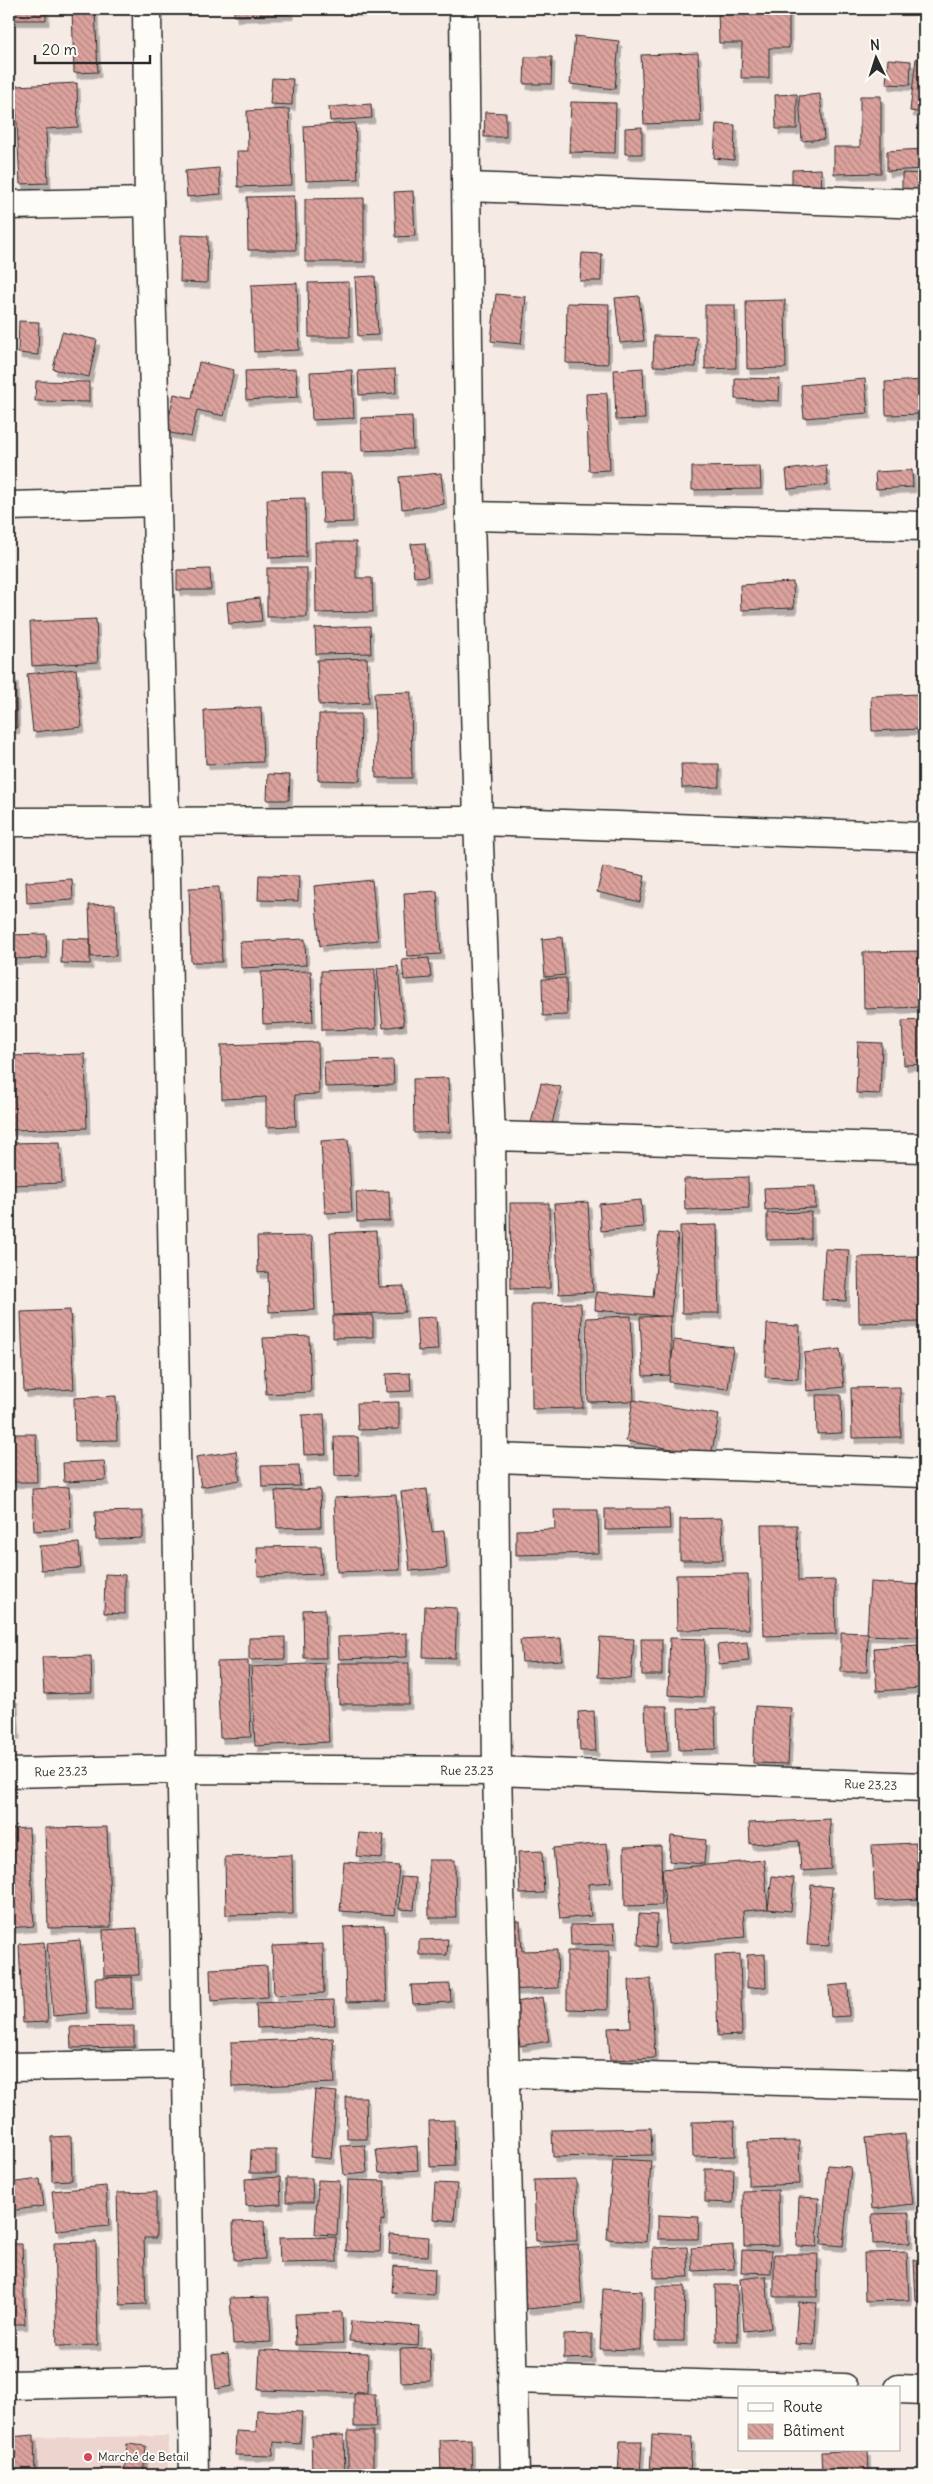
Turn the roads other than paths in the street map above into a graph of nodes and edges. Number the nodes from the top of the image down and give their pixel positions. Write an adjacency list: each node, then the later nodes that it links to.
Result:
1 (147, 9): 4 (street)
2 (464, 9): 3 (street)
3 (467, 187): 5 (street); 9 (street)
4 (149, 202): 6 (street); 7 (street)
5 (924, 204)
6 (9, 205)
7 (157, 502): 8 (street); 11 (street)
8 (9, 506)
9 (470, 516): 10 (street); 12 (street)
10 (924, 526)
11 (165, 820): 12 (street); 13 (street); 19 (street)
12 (478, 821): 14 (street); 15 (street)
13 (9, 822)
14 (924, 837)
15 (491, 1136): 16 (street); 17 (street)
16 (924, 1148)
17 (495, 1458): 18 (street); 20 (street)
18 (924, 1473)
19 (183, 1770): 20 (street, Rue 23.23); 21 (street, Rue 23.23); 23 (street)
20 (497, 1771): 22 (street, Rue 23.23); 25 (street)
21 (9, 1774)
22 (924, 1787)
23 (188, 2064): 24 (street); 28 (street)
24 (9, 2067)
25 (505, 2073): 26 (street); 27 (street)
26 (924, 2085)
27 (512, 2379): 30 (street); 34 (street)
28 (192, 2381): 29 (street); 33 (street)
29 (9, 2386)
30 (770, 2386)
31 (900, 2389): 32 (street)
32 (924, 2390)
33 (194, 2475)
34 (515, 2475)

